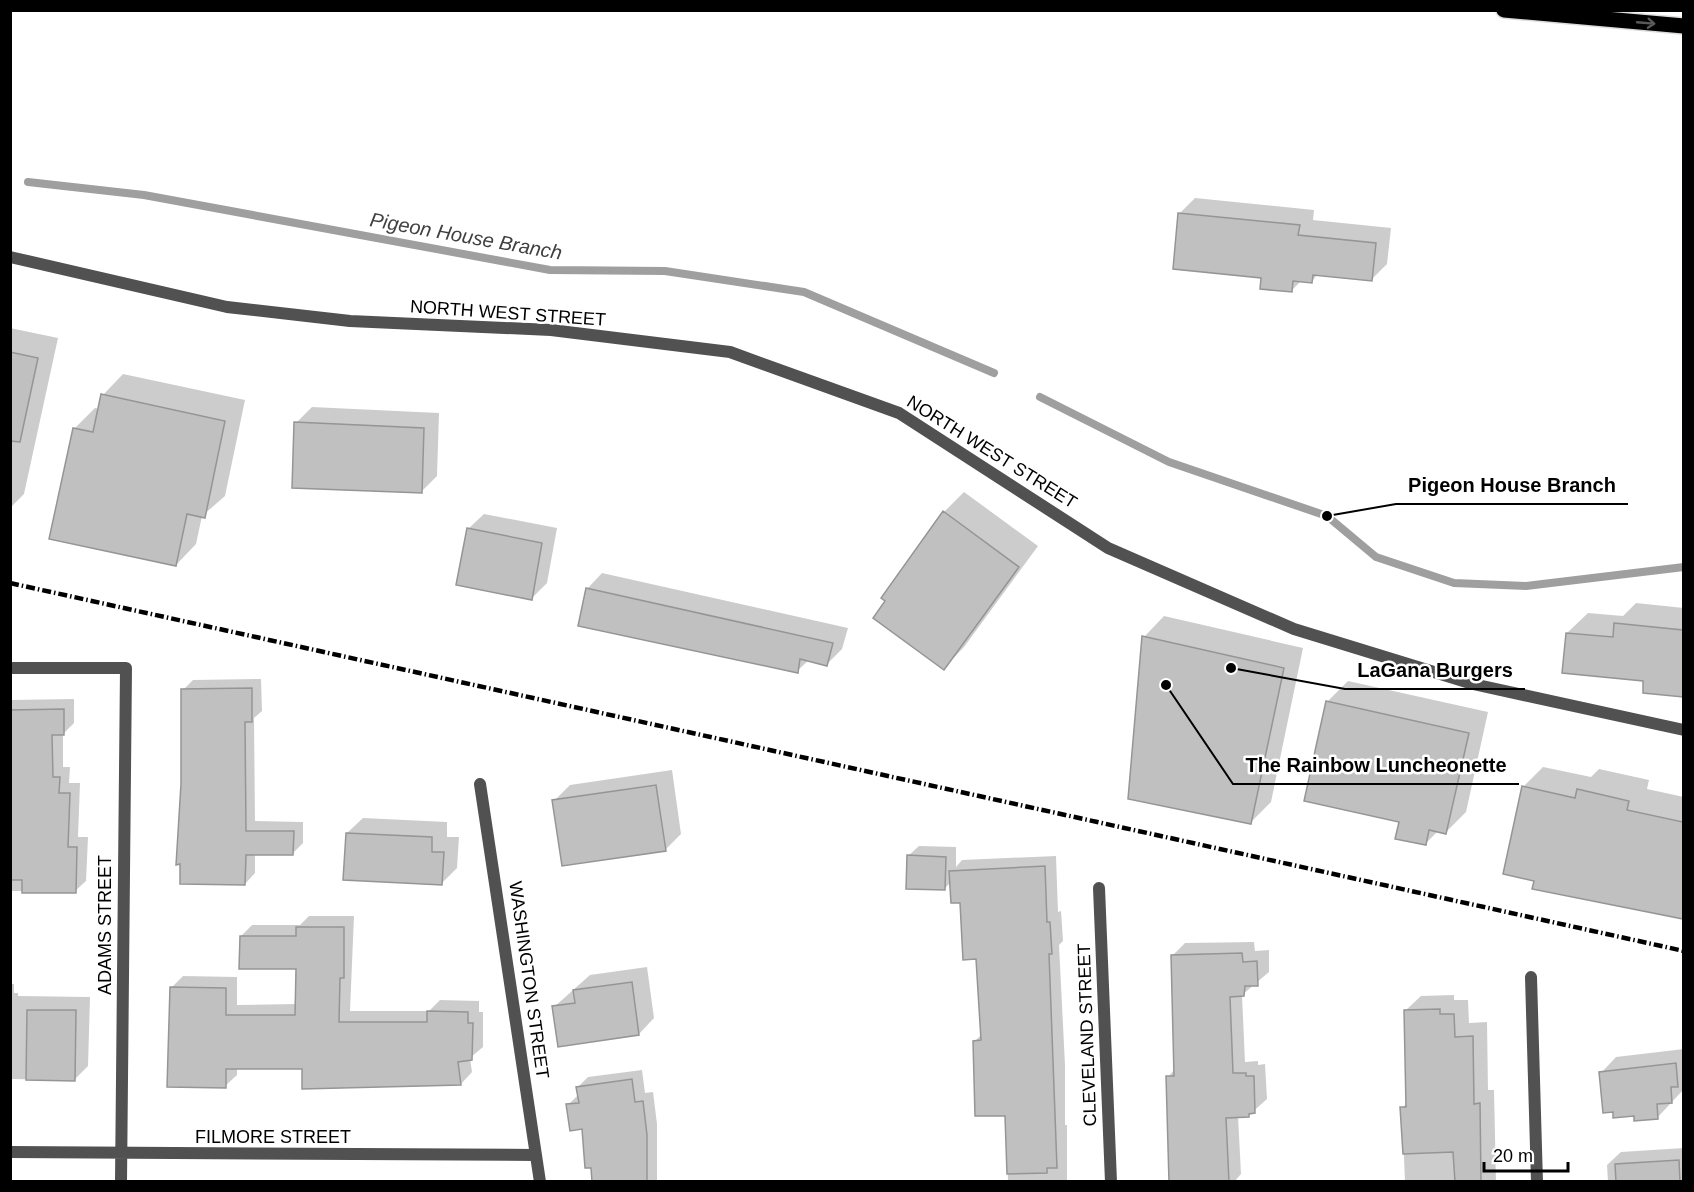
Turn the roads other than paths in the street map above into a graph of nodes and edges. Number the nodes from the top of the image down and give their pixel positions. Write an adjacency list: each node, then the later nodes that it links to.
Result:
1 (1504, 10): 2 (main road, one-way to 2)
2 (1683, 26)
3 (10, 257): 5 (street, NORTH WEST STREET)
4 (10, 668): 10 (street, ADAMS STREET)
5 (1683, 730)
6 (480, 784): 11 (street, WASHINGTON STREET)
7 (1099, 888): 14 (street, CLEVELAND STREET)
8 (1531, 977): 15 (street)
9 (10, 1152): 10 (street, FILMORE STREET)
10 (121, 1154): 11 (street, FILMORE STREET); 12 (street, ADAMS STREET)
11 (536, 1155): 13 (street, WASHINGTON STREET)
12 (121, 1182)
13 (540, 1182)
14 (1111, 1182)
15 (1537, 1182)

